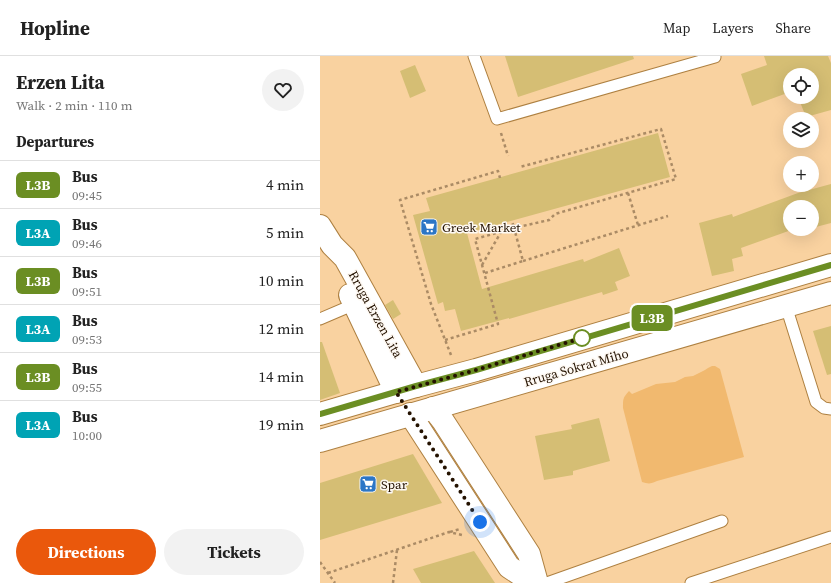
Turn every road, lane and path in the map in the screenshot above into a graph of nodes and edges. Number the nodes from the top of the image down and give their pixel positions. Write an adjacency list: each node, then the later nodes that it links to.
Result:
1 (474, 56): 3 (lane)
2 (715, 57): 3 (lane)
3 (497, 119): 4 (path)
4 (508, 156)
5 (520, 167): 7 (path)
6 (500, 178): 23 (path)
7 (628, 193): 11 (path); 12 (path)
8 (668, 216): 11 (path)
9 (512, 221): 12 (path)
10 (320, 226): 14 (main road, Rruga Erzen Lita)
11 (638, 226): 15 (path)
12 (514, 228): 13 (path); 15 (path)
13 (501, 232): 17 (path); 17 (path)
14 (332, 245): 20 (main road, Rruga Erzen Lita); 25 (main road, Rruga Erzen Lita)
15 (523, 261): 18 (path)
16 (831, 264): 25 (main road, Rruga Sokrat Miho)
17 (482, 266): 18 (path)
18 (485, 273): 23 (path)
19 (831, 293): 21 (main road, Rruga Sokrat Miho)
20 (355, 304): 22 (lane); 25 (main road, Rruga Erzen Lita)
21 (786, 306): 26 (main road, Rruga Sokrat Miho); 27 (lane)
22 (320, 319)
23 (445, 340): 24 (path)
24 (453, 361)
25 (406, 389): 26 (main road); 28 (main road, Rruga Sokrat Miho); 29 (main road)
26 (433, 408): 29 (main road, Rruga Sokrat Miho); 40 (main road)
27 (831, 409)
28 (320, 414)
29 (410, 414): 30 (main road, Rruga Sokrat Miho); 39 (main road)
30 (320, 441)
31 (722, 521): 41 (lane)
32 (831, 537): 42 (lane)
33 (467, 538): 34 (path)
34 (397, 550): 36 (path); 38 (path)
35 (320, 562): 36 (path)
36 (328, 573): 37 (path)
37 (335, 583)
38 (393, 583)
39 (533, 583)
40 (537, 583)
41 (547, 583)
42 (691, 583)

